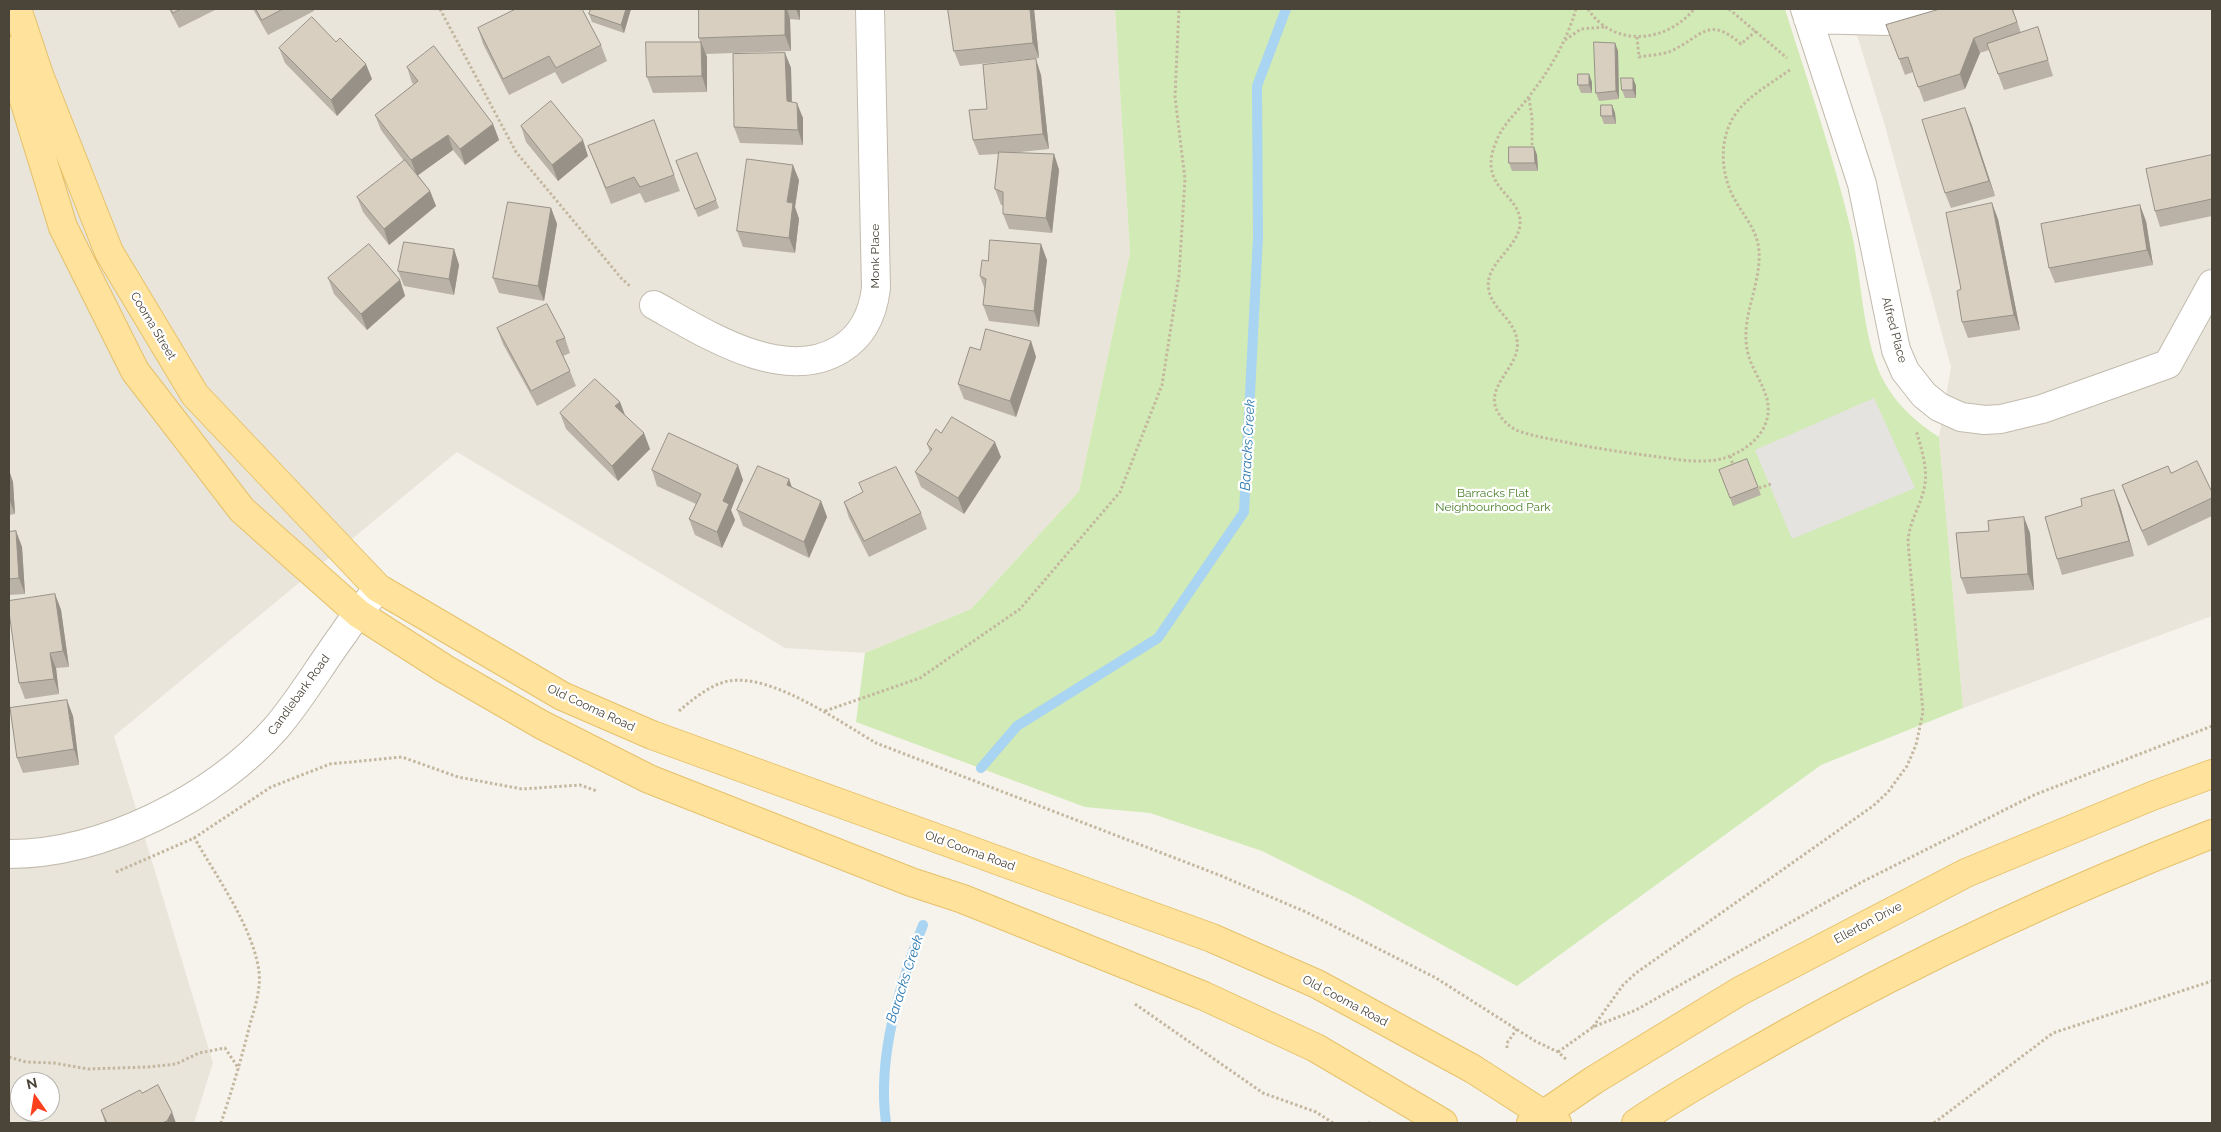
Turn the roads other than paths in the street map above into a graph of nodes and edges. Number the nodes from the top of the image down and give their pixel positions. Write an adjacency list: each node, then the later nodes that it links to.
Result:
1 (17, 9): 8 (main road, Cooma Street)
2 (870, 9): 7 (street, Monk Place)
3 (1935, 9): 4 (street)
4 (1806, 14): 6 (street, Alfred Place)
5 (9, 51): 9 (main road)
6 (2212, 284)
7 (654, 305)
8 (378, 588): 9 (street, Candlebark Road); 13 (main road, Old Cooma Road)
9 (358, 614): 12 (street, Candlebark Road); 14 (main road)
10 (2212, 774): 13 (main road, Ellerton Drive)
11 (2212, 834): 15 (main road)
12 (9, 854)
13 (1544, 1120)
14 (1443, 1123)
15 (1636, 1123)

